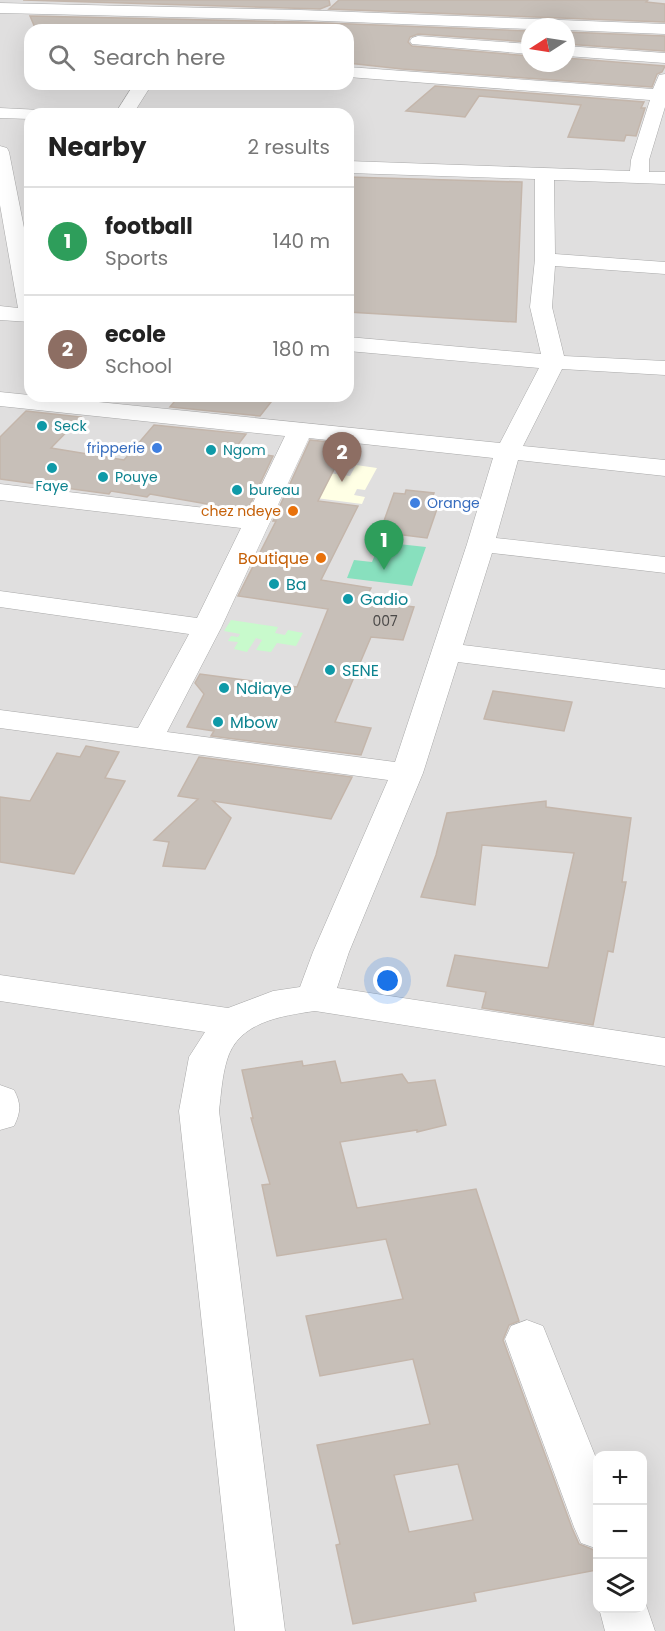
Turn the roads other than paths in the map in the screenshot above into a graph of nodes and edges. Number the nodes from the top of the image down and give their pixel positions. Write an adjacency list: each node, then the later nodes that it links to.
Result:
1 (241, 0): 8 (street)
2 (315, 0): 9 (street)
3 (9, 6): 7 (street); 15 (street)
4 (404, 6): 10 (street)
5 (500, 7): 11 (street)
6 (596, 9): 14 (street)
7 (90, 10): 8 (street); 12 (street)
8 (256, 14): 9 (street); 13 (street)
9 (300, 15): 10 (street)
10 (392, 19): 11 (street); 17 (street)
11 (487, 22): 14 (street)
12 (86, 24)
13 (265, 24)
14 (584, 26): 16 (street); 18 (street)
15 (22, 28)
16 (665, 29)
17 (377, 34)
18 (575, 38)
19 (403, 40): 20 (street)
20 (521, 48)
21 (575, 51): 22 (street)
22 (665, 58)
23 (354, 72): 24 (street)
24 (662, 87): 32 (street)
25 (139, 90): 26 (street)
26 (128, 108)
27 (0, 113): 28 (street)
28 (24, 114)
29 (6, 156): 36 (street)
30 (354, 167): 31 (street)
31 (544, 173): 32 (street); 34 (street)
32 (639, 177): 33 (street)
33 (665, 178)
34 (545, 259): 35 (street); 40 (street)
35 (665, 268)
36 (24, 275)
37 (0, 313): 38 (street)
38 (24, 315)
39 (354, 345): 40 (street)
40 (554, 362): 41 (street); 44 (street)
41 (665, 368)
42 (3, 406): 43 (street)
43 (301, 429): 44 (street); 47 (street)
44 (507, 453): 45 (street); 48 (street)
45 (665, 468)
46 (0, 492): 47 (street)
47 (257, 522): 51 (street)
48 (482, 544): 49 (street); 52 (street)
49 (665, 566)
50 (0, 599): 51 (street)
51 (207, 628): 55 (street)
52 (446, 652): 53 (street); 56 (street)
53 (665, 679)
54 (0, 718): 55 (street)
55 (149, 738): 56 (street)
56 (406, 772): 58 (street)
57 (0, 988): 59 (street)
58 (315, 998): 59 (street); 60 (street)
59 (231, 1022): 66 (street)
60 (665, 1052)
61 (0, 1100): 62 (street)
62 (0, 1115)
63 (527, 1339): 64 (street)
64 (593, 1516)
65 (625, 1613): 67 (street)
66 (260, 1631)
67 (630, 1631)

